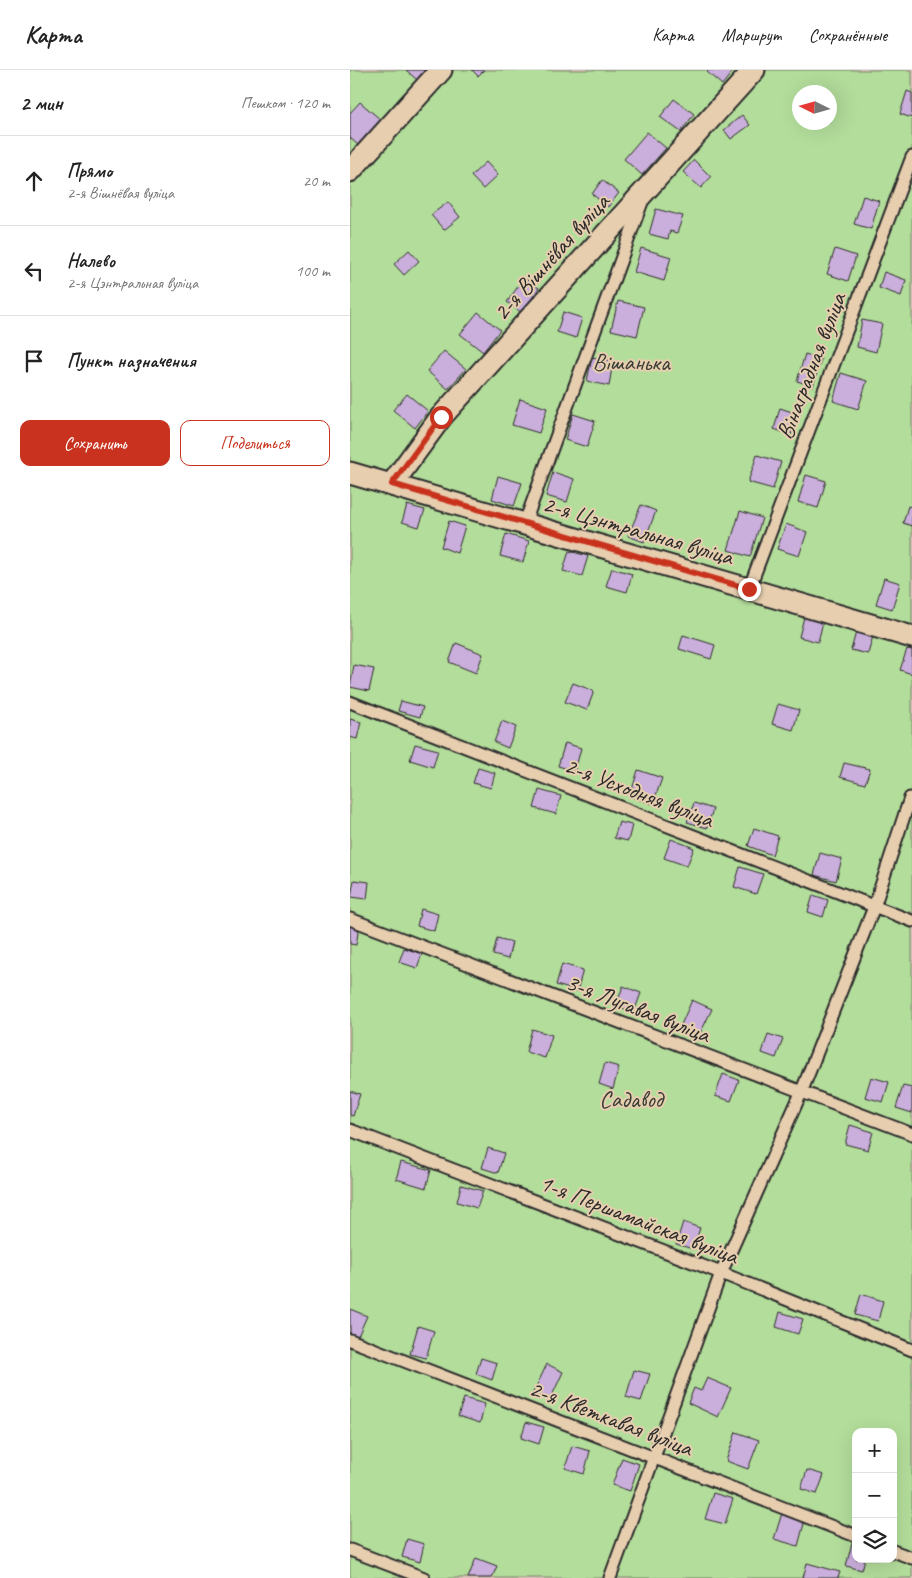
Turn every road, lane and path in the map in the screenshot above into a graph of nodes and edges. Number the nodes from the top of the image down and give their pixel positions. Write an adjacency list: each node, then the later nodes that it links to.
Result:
1 (441, 70): 4 (street)
2 (754, 70): 5 (street, 2-я Вішнёвая вуліца)
3 (912, 157): 9 (lane, Вінаградная вуліца)
4 (350, 171)
5 (645, 193): 7 (street, 2-я Вішнёвая вуліца); 8 (lane)
6 (350, 473): 7 (street, 2-я Цэнтральная вуліца)
7 (392, 484): 8 (street, 2-я Цэнтральная вуліца)
8 (524, 525): 9 (street, 2-я Цэнтральная вуліца)
9 (749, 589): 10 (street, 2-я Цэнтральная вуліца)
10 (912, 637)
11 (350, 702): 13 (lane, 2-я Усходняя вуліца)
12 (910, 798): 13 (lane)
13 (874, 906): 15 (lane, 2-я Усходняя вуліца); 16 (lane)
14 (350, 919): 16 (lane, 3-я Лугавая вуліца)
15 (912, 920)
16 (801, 1093): 18 (lane, 3-я Лугавая вуліца); 19 (lane)
17 (350, 1130): 19 (lane, 1-я Першамайская вуліца)
18 (912, 1134)
19 (721, 1273): 21 (lane, 1-я Першамайская вуліца); 22 (lane)
20 (350, 1340): 22 (lane, 2-я Кветкавая вуліца)
21 (912, 1350)
22 (654, 1457): 23 (lane, 2-я Кветкавая вуліца); 28 (lane)
23 (852, 1534)
24 (350, 1550): 27 (lane)
25 (897, 1552): 26 (lane)
26 (912, 1558)
27 (424, 1578)
28 (610, 1578)

